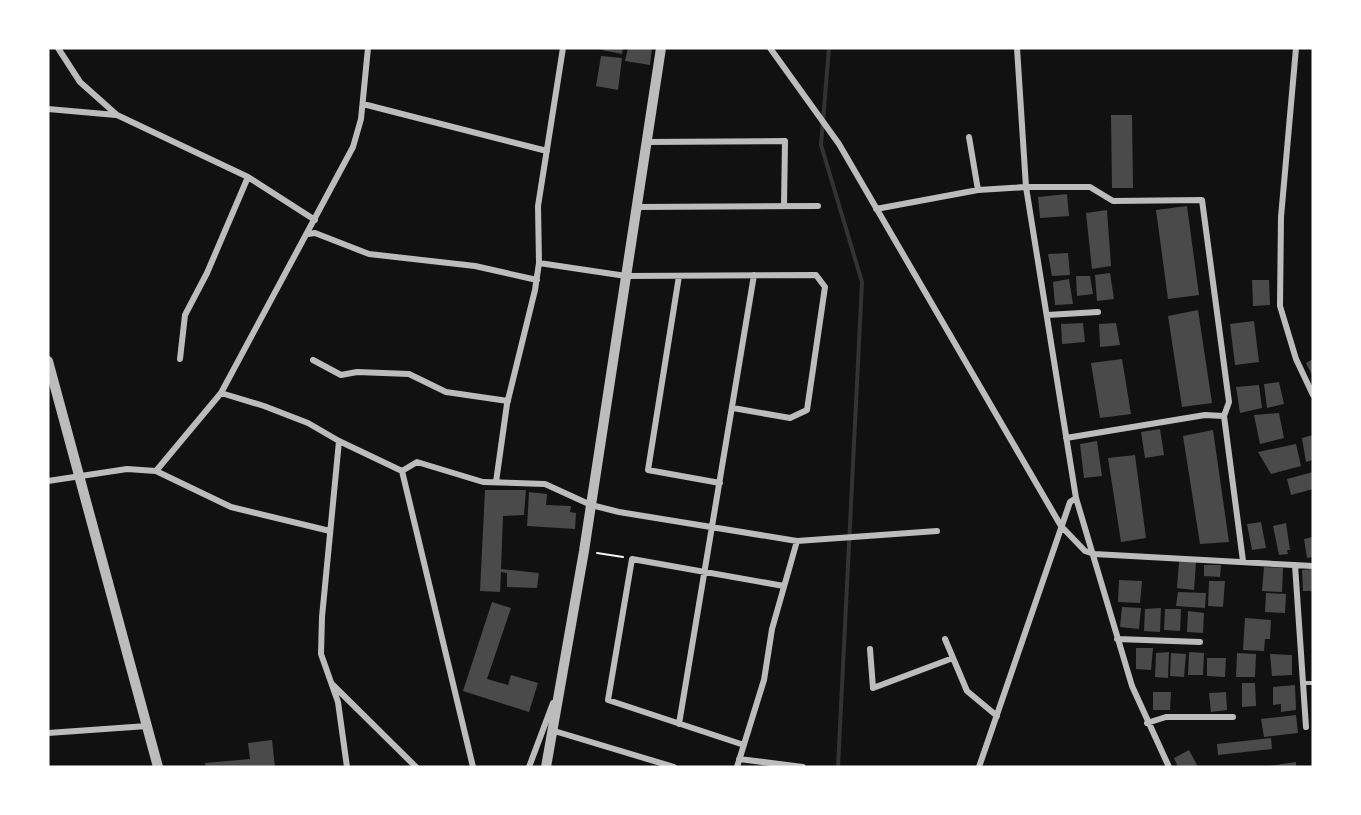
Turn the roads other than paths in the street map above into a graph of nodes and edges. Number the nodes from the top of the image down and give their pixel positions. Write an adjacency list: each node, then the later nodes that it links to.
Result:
1 (58, 48): 10 (street)
2 (368, 48): 8 (street)
3 (563, 48): 13 (street)
4 (661, 48): 12 (street)
5 (770, 48): 20 (street)
6 (1017, 48): 15 (street)
7 (1296, 48): 34 (street)
8 (363, 104): 13 (street); 21 (street)
9 (48, 109): 10 (street)
10 (117, 116): 14 (street)
11 (969, 137): 16 (street)
12 (646, 142): 17 (street); 19 (street)
13 (547, 151): 23 (street)
14 (248, 177): 21 (street); 30 (street)
15 (1026, 187): 16 (street); 29 (street); 37 (street)
16 (978, 190): 20 (street)
17 (784, 206): 18 (street); 19 (street)
18 (818, 206)
19 (636, 207): 25 (street)
20 (876, 209): 48 (street)
21 (315, 220): 22 (street)
22 (308, 234): 27 (street); 33 (street)
23 (539, 263): 25 (street); 27 (street)
24 (754, 275): 26 (street); 36 (street); 36 (street)
25 (626, 276): 26 (street); 47 (street)
26 (679, 276): 45 (street)
27 (537, 280): 35 (street)
28 (1098, 312): 29 (street)
29 (1047, 315): 38 (street)
30 (180, 359)
31 (313, 360): 35 (street)
32 (48, 361): 42 (street)
33 (221, 393): 39 (street); 40 (street)
34 (1313, 396)
35 (508, 401): 44 (street)
36 (732, 408): 45 (street)
37 (1224, 416): 38 (street); 54 (street)
38 (1066, 438): 46 (street)
39 (339, 441): 41 (street); 50 (street)
40 (156, 471): 42 (street); 50 (street)
41 (402, 471): 44 (street); 81 (street)
42 (78, 475): 43 (street); 72 (street)
43 (48, 481)
44 (496, 482): 47 (street)
45 (720, 483): 49 (street)
46 (1076, 498): 48 (street); 53 (street)
47 (591, 505): 49 (street); 67 (street)
48 (1061, 526): 53 (street); 68 (street)
49 (712, 527): 52 (street); 57 (street)
50 (330, 531): 64 (street)
51 (938, 531): 52 (street)
52 (797, 541): 58 (street)
53 (1094, 554): 54 (street); 60 (street)
54 (1243, 561): 55 (street)
55 (1295, 565): 56 (street); 65 (street)
56 (1313, 566)
57 (705, 572): 58 (street); 71 (street); 71 (street)
58 (784, 586): 76 (street)
59 (945, 639): 63 (street)
60 (1117, 639): 61 (street); 70 (street)
61 (1200, 642)
62 (870, 649): 63 (street)
63 (953, 658): 68 (street)
64 (331, 682): 79 (street); 80 (street)
65 (1303, 683): 66 (lane); 73 (street)
66 (1313, 683)
67 (556, 696): 74 (street); 82 (street)
68 (997, 716): 87 (street)
69 (1233, 717): 70 (street)
70 (1147, 723): 88 (street)
71 (679, 724): 76 (street)
72 (147, 726): 75 (street); 78 (street)
73 (1306, 728)
74 (551, 730): 83 (street); 84 (street)
75 (48, 733)
76 (744, 745): 77 (street)
77 (739, 759): 85 (street); 86 (street)
78 (158, 767)
79 (347, 767)
80 (416, 767)
81 (473, 767)
82 (529, 767)
83 (546, 767)
84 (674, 767)
85 (737, 767)
86 (803, 767)
87 (981, 767)
88 (1169, 767)

